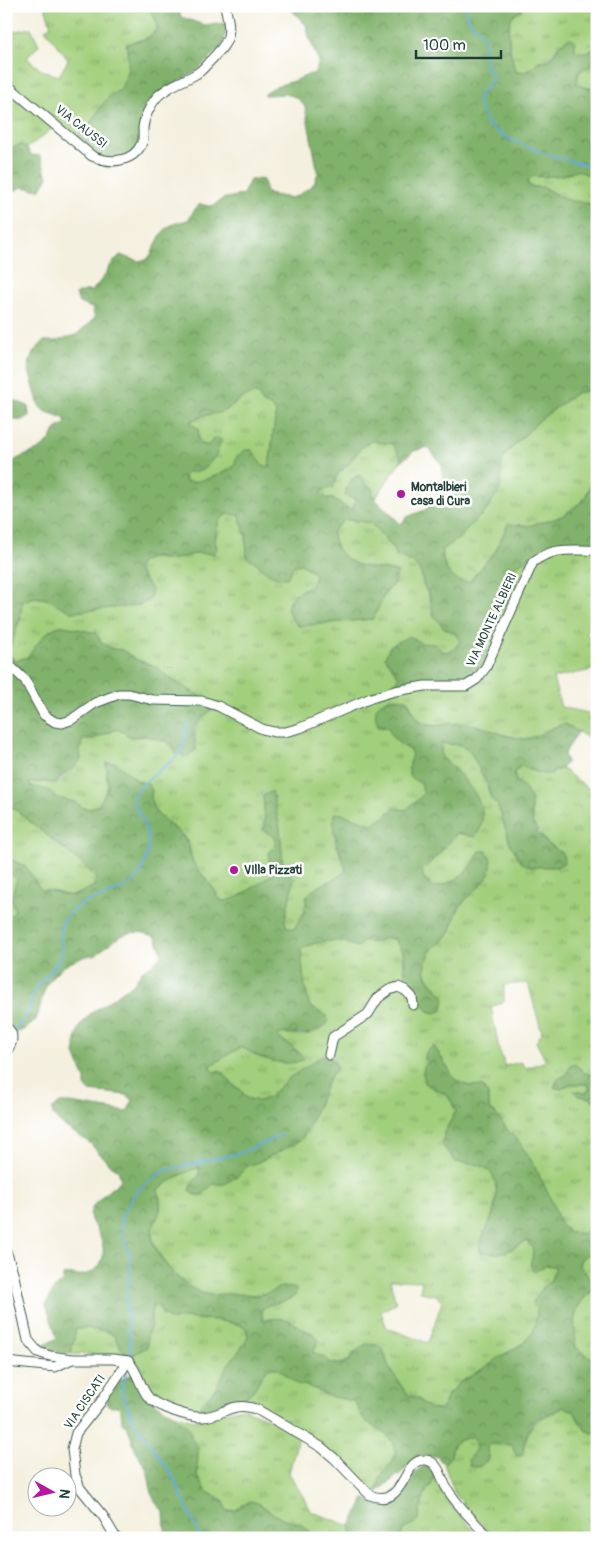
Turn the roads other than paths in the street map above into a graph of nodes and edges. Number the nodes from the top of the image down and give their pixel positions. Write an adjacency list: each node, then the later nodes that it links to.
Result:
1 (225, 6): 2 (street, VIA CAUSSI)
2 (6, 84)
3 (597, 550): 4 (street, VIA MONTE ALBIERI)
4 (6, 662)
5 (413, 1005): 8 (street)
6 (6, 1027): 7 (street)
7 (8, 1048)
8 (328, 1055)
9 (6, 1250): 10 (street)
10 (72, 1359): 11 (street); 12 (street)
11 (6, 1362)
12 (129, 1362): 13 (street, VIA CISCATI); 14 (street)
13 (116, 1538)
14 (489, 1538)

